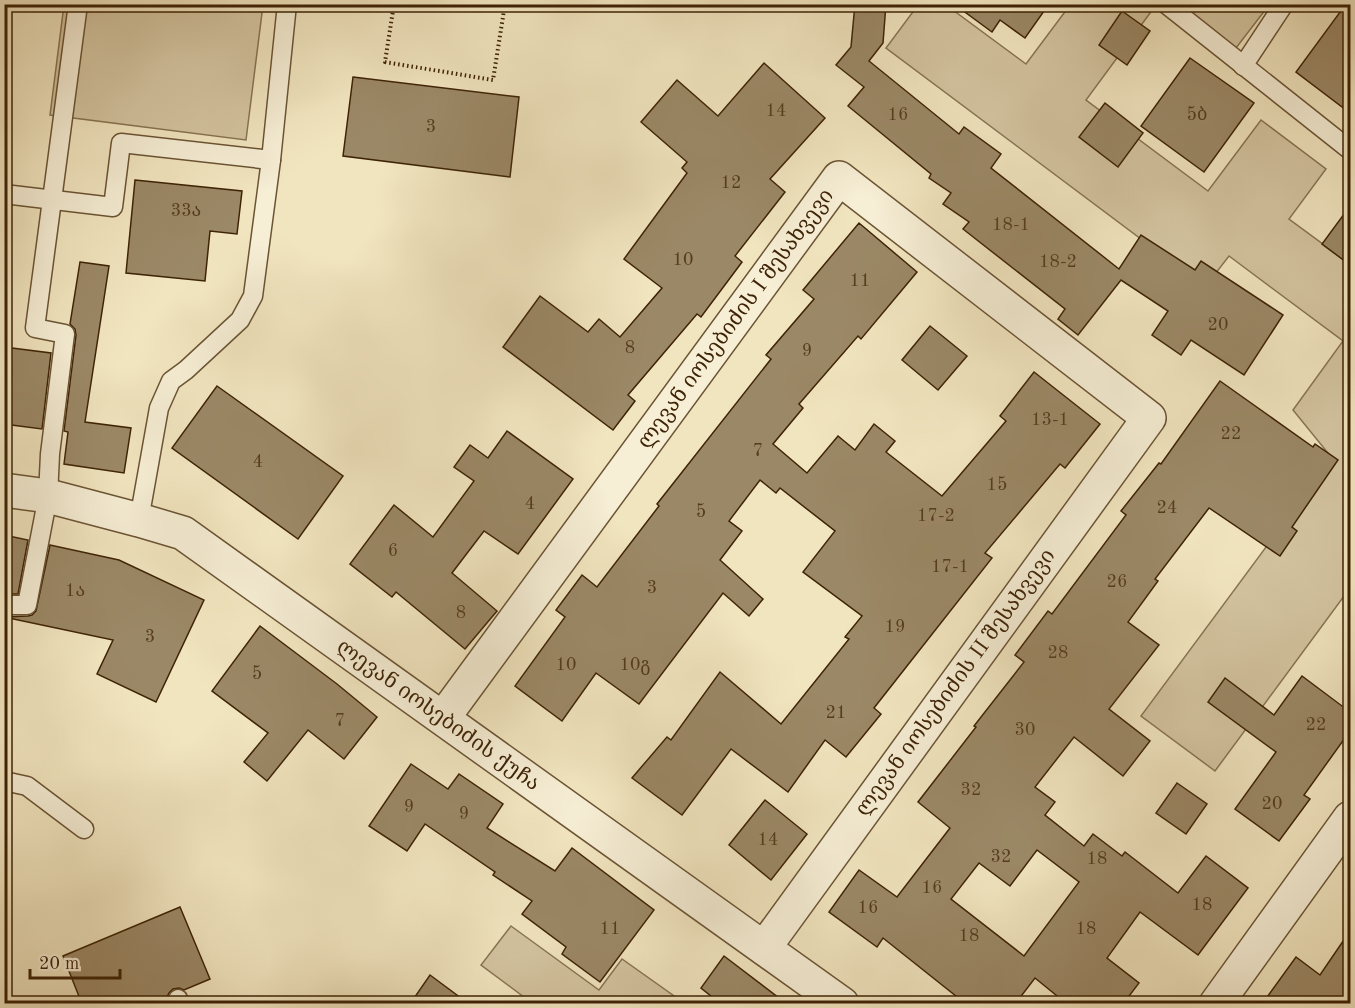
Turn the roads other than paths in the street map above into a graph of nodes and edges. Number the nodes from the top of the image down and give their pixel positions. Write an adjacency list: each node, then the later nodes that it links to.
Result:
1 (78, 4): 9 (lane)
2 (287, 4): 7 (lane)
3 (1166, 4): 5 (lane)
4 (1284, 4): 5 (lane)
5 (1243, 66): 6 (lane)
6 (1350, 150)
7 (271, 160): 9 (lane); 13 (lane)
8 (4, 194): 9 (lane)
9 (52, 200): 12 (lane)
10 (1149, 418): 15 (street, ლევან იოსებიძის I შესახვევი); 19 (street, ლევან იოსებიძის II შესახვევი)
11 (4, 490): 12 (street, ლევან იოსებიძის ქუჩა)
12 (48, 496): 13 (street, ლევან იოსებიძის ქუჩა); 14 (lane)
13 (139, 519): 15 (street, ლევან იოსებიძის ქუჩა)
14 (4, 604)
15 (443, 718): 19 (street, ლევან იოსებიძის ქუჩა)
16 (4, 780): 18 (lane)
17 (1350, 818): 21 (street)
18 (84, 829)
19 (764, 948): 20 (street, ლევან იოსებიძის ქუჩა)
20 (842, 1004)
21 (1216, 1004)

